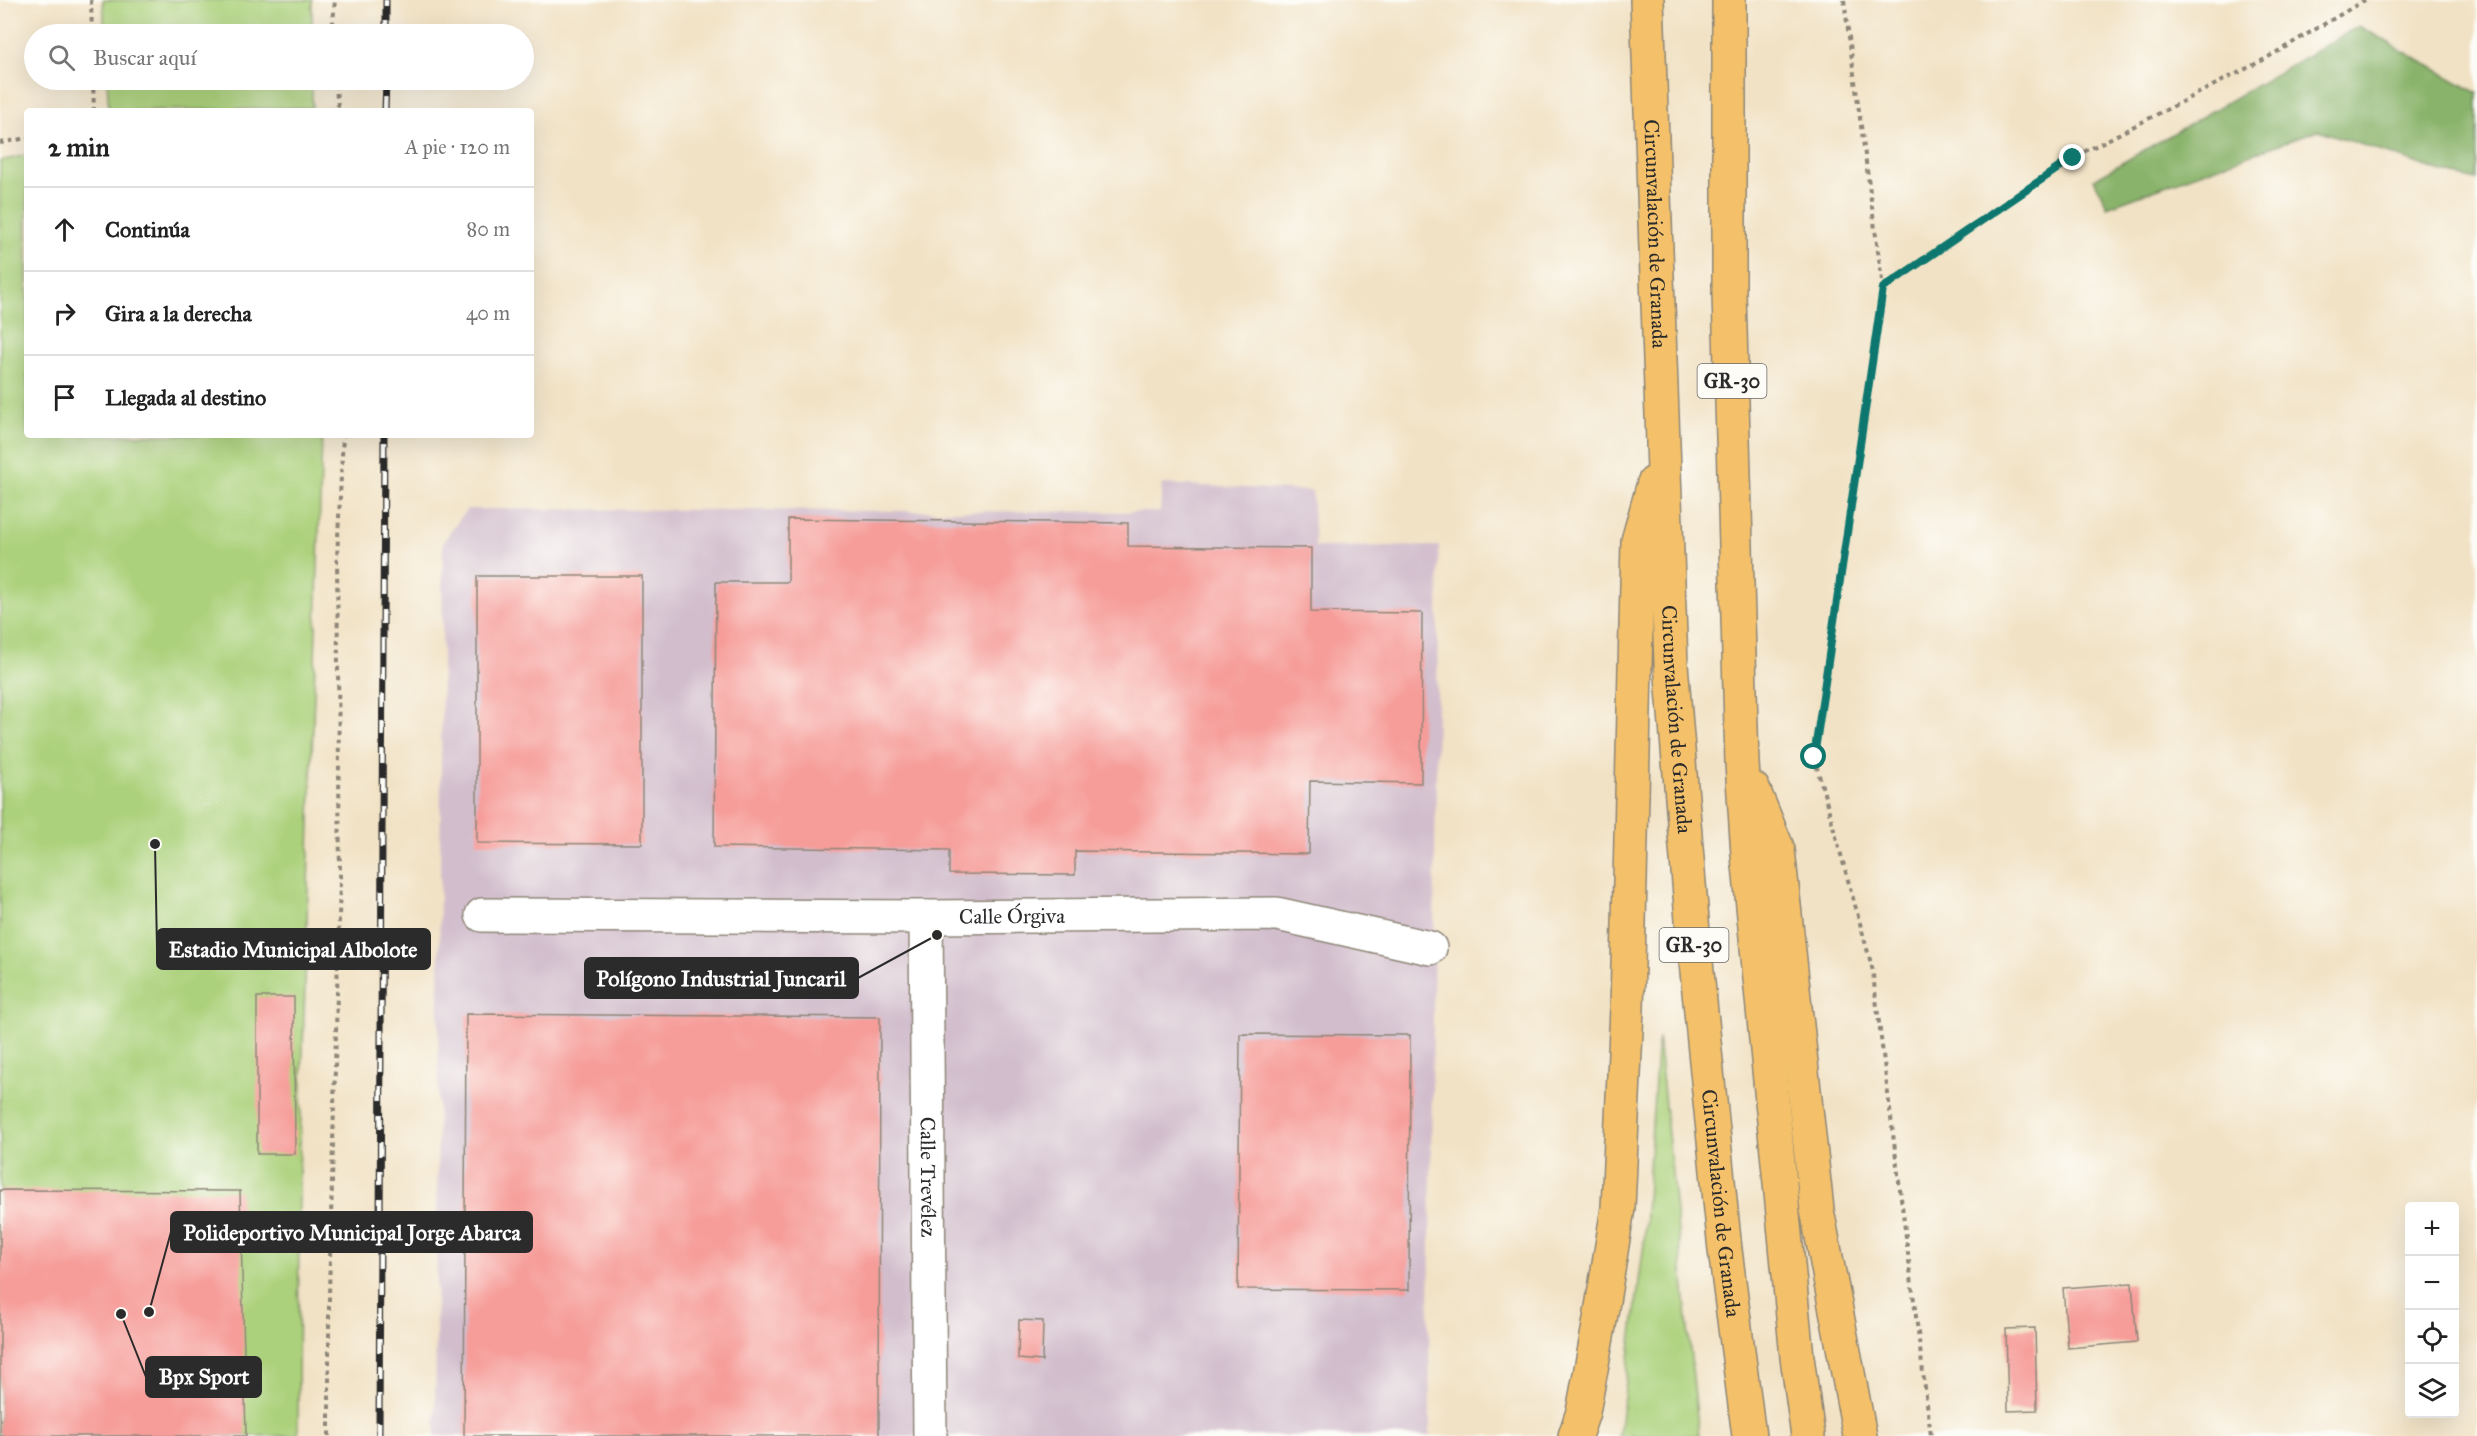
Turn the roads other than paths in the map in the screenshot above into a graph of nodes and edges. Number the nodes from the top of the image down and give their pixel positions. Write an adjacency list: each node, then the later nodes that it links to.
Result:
1 (1647, 0): 3 (highway, Circunvalación de Granada / GR-30)
2 (1729, 0): 4 (highway, GR-30)
3 (1662, 452): 9 (highway); 10 (highway, Circunvalación de Granada / GR-30)
4 (1742, 763): 11 (highway, GR-30); 12 (highway)
5 (482, 915): 6 (street, Calle Órgiva)
6 (927, 917): 7 (street, Calle Órgiva); 8 (street, Calle Trevélez)
7 (1430, 948)
8 (930, 1436)
9 (1575, 1436)
10 (1749, 1436)
11 (1808, 1436)
12 (1860, 1436)

